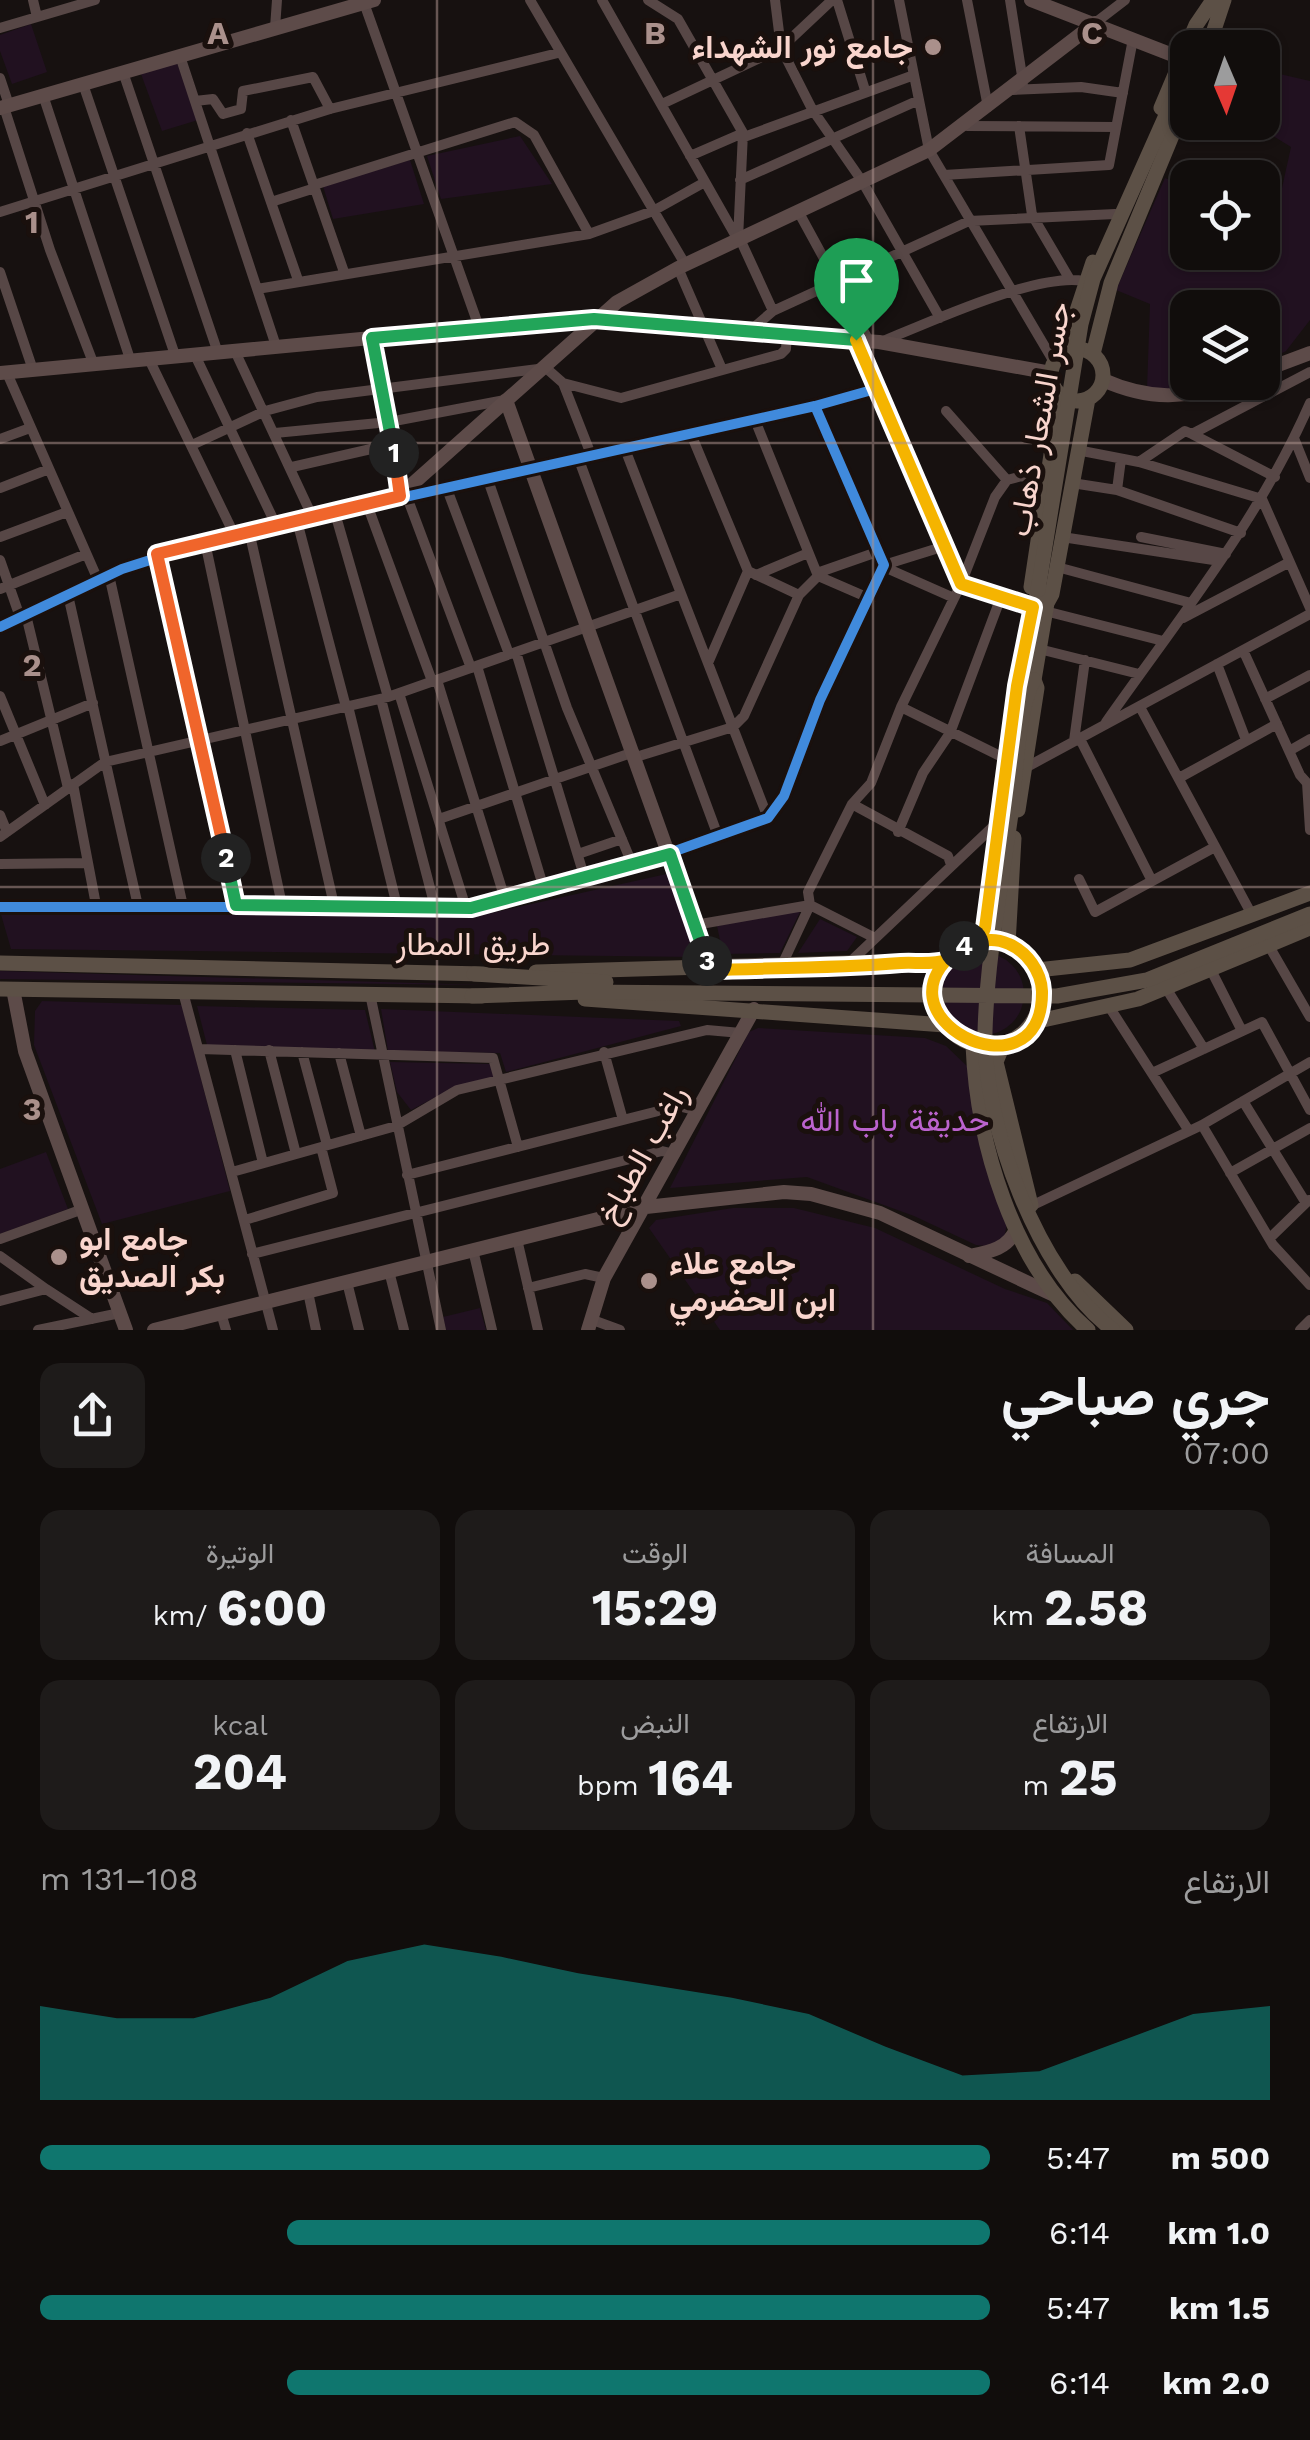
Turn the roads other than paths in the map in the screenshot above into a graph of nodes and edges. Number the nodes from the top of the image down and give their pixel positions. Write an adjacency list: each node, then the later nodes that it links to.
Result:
1 (33, 0): 18 (street)
2 (95, 0): 18 (street)
3 (277, 0): 22 (street)
4 (530, 0): 28 (street)
5 (602, 0): 43 (street)
6 (648, 0): 33 (street)
7 (774, 0): 26 (street)
8 (834, 0): 26 (street); 36 (street)
9 (899, 0): 31 (street)
10 (966, 0): 45 (street)
11 (1010, 0): 35 (street)
12 (1032, 0): 17 (main road)
13 (1126, 0): 20 (street)
14 (1213, 0): 19 (main road)
15 (1224, 0): 19 (main road)
16 (367, 1): 22 (main road); 38 (street)
17 (1070, 6): 20 (main road)
18 (37, 17): 21 (street)
19 (1211, 18): 23 (main road); 24 (main road)
20 (1095, 24): 25 (main road); 35 (main road)
21 (0, 28)
22 (275, 28): 29 (main road)
23 (1204, 30)
24 (1209, 30)
25 (1133, 39): 27 (main road); 37 (street)
26 (781, 48): 33 (street); 47 (street)
27 (1170, 50)
28 (558, 53): 38 (street); 72 (street)
29 (180, 56): 30 (main road); 42 (street)
30 (123, 72): 34 (main road); 61 (street)
31 (914, 74): 36 (street); 41 (street)
32 (0, 78): 44 (street)
33 (712, 78): 43 (street); 55 (street)
34 (83, 84): 40 (main road); 64 (street)
35 (1018, 86): 37 (street); 45 (main road)
36 (865, 90): 47 (street)
37 (1123, 93): 53 (street)
38 (394, 94): 46 (street); 59 (street)
39 (1170, 94): 75 (main road)
40 (43, 95): 44 (main road); 69 (street)
41 (920, 100): 56 (street); 58 (street)
42 (195, 101): 46 (street); 57 (street)
43 (662, 104): 60 (street)
44 (4, 107): 70 (street)
45 (988, 108): 50 (main road)
46 (330, 109): 48 (street)
47 (812, 109): 55 (street); 56 (street)
48 (291, 120): 54 (street); 68 (street)
49 (1170, 120): 193 (main road, جسر الشعار ذهاب, bridge)
50 (966, 126): 51 (street); 58 (main road)
51 (1019, 126): 53 (street); 62 (street)
52 (1170, 126): 104 (main road)
53 (1115, 127): 62 (street)
54 (247, 132): 57 (street); 71 (street)
55 (744, 135): 60 (street); 65 (street)
56 (834, 139): 65 (street); 66 (street)
57 (210, 146): 61 (street); 88 (street)
58 (930, 150): 63 (street); 66 (main road)
59 (418, 154): 68 (street); 78 (street); 81 (street)
60 (690, 156): 67 (street)
61 (153, 163): 64 (street); 101 (street)
62 (1027, 170): 63 (street); 76 (street)
63 (944, 175): 77 (street)
64 (114, 176): 69 (street); 105 (street)
65 (740, 180): 79 (street)
66 (862, 181): 73 (main road); 80 (street)
67 (705, 182): 72 (street); 79 (street)
68 (314, 187): 71 (street); 84 (street)
69 (75, 188): 70 (street); 107 (street)
70 (36, 200): 74 (street); 110 (street)
71 (271, 202): 85 (street)
72 (653, 210): 78 (street); 82 (street)
73 (798, 211): 79 (main road); 87 (street)
74 (0, 212)
75 (1114, 214): 76 (street); 86 (main road)
76 (1032, 215): 77 (street); 86 (street)
77 (969, 220): 80 (street); 89 (street)
78 (589, 234): 81 (street)
79 (739, 239): 82 (main road); 90 (street)
80 (902, 252): 87 (street); 91 (street)
81 (454, 258): 84 (street); 94 (street)
82 (682, 266): 92 (main road); 93 (street)
83 (0, 272): 113 (street)
84 (344, 272): 85 (street)
85 (298, 280): 88 (street)
86 (1076, 280): 89 (street); 108 (main road)
87 (838, 282): 90 (street); 98 (street)
88 (257, 288): 99 (street)
89 (1010, 294): 91 (street); 108 (street)
90 (773, 311): 95 (street)
91 (940, 318): 98 (street)
92 (594, 319): 93 (main road); 94 (main road); 112 (main road)
93 (704, 326): 95 (main road); 111 (street)
94 (479, 327): 97 (main road)
95 (752, 329): 96 (main road)
96 (786, 332): 98 (main road); 111 (street)
97 (372, 338): 99 (main road); 119 (street)
98 (868, 341): 108 (main road); 118 (street)
99 (276, 346): 100 (main road)
100 (234, 349): 101 (main road); 128 (street)
101 (217, 350): 102 (main road)
102 (194, 353): 105 (main road); 132 (street)
103 (1310, 353): 109 (main road)
104 (1092, 354): 108 (main road); 116 (main road)
105 (175, 355): 106 (main road)
106 (148, 357): 107 (main road); 140 (street)
107 (130, 359): 110 (main road)
108 (1056, 362): 121 (main road)
109 (1280, 364)
110 (94, 365): 113 (main road)
111 (720, 367): 117 (street)
112 (546, 368): 117 (street); 119 (street); 125 (main road)
113 (32, 370): 115 (main road)
114 (1310, 372): 136 (street)
115 (4, 373): 120 (street)
116 (1103, 380): 123 (main road); 124 (main road)
117 (563, 383): 143 (street)
118 (879, 388): 127 (main road); 172 (street)
119 (384, 390): 128 (street); 131 (street)
120 (14, 392): 122 (street); 133 (street)
121 (1060, 395): 124 (main road); 153 (main road)
122 (0, 396)
123 (1170, 397)
124 (1088, 399): 142 (main road)
125 (506, 400): 131 (street); 148 (main road); 158 (main road)
126 (1310, 403): 137 (street)
127 (815, 406): 130 (main road); 173 (street)
128 (266, 411): 132 (street); 134 (street)
129 (946, 411): 152 (street)
130 (755, 420): 135 (main road); 174 (street)
131 (388, 422): 134 (street); 139 (street)
132 (230, 426): 140 (street); 165 (street)
133 (30, 428): 138 (street); 147 (street)
134 (275, 433): 146 (street)
135 (692, 434): 141 (main road); 182 (street)
136 (1192, 434): 145 (street); 149 (street)
137 (1294, 438): 149 (street); 150 (street)
138 (0, 439)
139 (393, 444): 146 (street); 158 (street)
140 (192, 445): 166 (street)
141 (625, 449): 143 (main road); 187 (street)
142 (1077, 450): 144 (street); 154 (main road)
143 (585, 458): 148 (main road); 195 (street)
144 (1121, 458): 145 (street); 157 (street)
145 (1139, 462): 159 (street)
146 (292, 467): 163 (street)
147 (49, 470): 155 (street); 161 (street)
148 (532, 470): 151 (main road); 199 (main road)
149 (1275, 476): 159 (street)
150 (1310, 478)
151 (488, 480): 156 (main road); 202 (street)
152 (1007, 480): 153 (street); 185 (street)
153 (1047, 482): 193 (main road)
154 (1072, 483): 157 (street); 169 (main road)
155 (0, 488)
156 (447, 489): 158 (main road); 205 (street)
157 (1117, 490): 167 (street)
158 (403, 497): 160 (main road); 209 (street)
159 (1262, 499): 167 (street); 179 (street)
160 (368, 506): 162 (main road); 213 (street)
161 (68, 512): 168 (street); 175 (street)
162 (335, 513): 163 (main road); 215 (street)
163 (313, 518): 164 (main road)
164 (296, 521): 165 (main road); 218 (street)
165 (276, 525): 166 (main road)
166 (242, 533): 171 (main road); 221 (street)
167 (1241, 534): 177 (street)
168 (0, 536)
169 (1062, 537): 177 (street); 181 (main road)
170 (1142, 537): 177 (street)
171 (204, 542): 176 (main road); 226 (street)
172 (946, 546): 180 (street); 185 (street)
173 (876, 552): 180 (street); 183 (street)
174 (808, 553): 182 (street); 183 (street)
175 (86, 554): 184 (street); 186 (street)
176 (157, 554): 184 (main road); 231 (street)
177 (1223, 558): 194 (street)
178 (0, 560): 186 (street)
179 (1288, 562): 196 (street); 198 (street)
180 (884, 566): 191 (street); 192 (street)
181 (1057, 567): 193 (main road); 194 (street)
182 (752, 573): 189 (street); 207 (street)
183 (818, 575): 189 (street); 192 (street)
184 (103, 578): 188 (main road); 235 (street)
185 (961, 584): 190 (street); 191 (street)
186 (4, 587): 197 (street)
187 (681, 594): 195 (street); 207 (street)
188 (68, 595): 197 (main road); 217 (street)
189 (799, 595): 225 (street)
190 (1001, 597): 193 (street); 227 (street)
191 (954, 598): 219 (street)
192 (871, 599): 251 (street)
193 (1040, 601): 201 (street); 203 (main road); 212 (main road)
194 (1191, 603): 198 (street)
195 (634, 610): 199 (street); 232 (street)
196 (1310, 611): 204 (street)
197 (23, 616): 200 (main road); 222 (street)
198 (1182, 618): 201 (street)
199 (590, 626): 202 (street); 237 (main road)
200 (0, 627)
201 (1163, 641): 210 (street)
202 (544, 642): 205 (street); 240 (street)
203 (1039, 648): 206 (street); 212 (main road)
204 (1243, 650): 208 (street); 216 (street)
205 (513, 653): 209 (street); 243 (street)
206 (1085, 660): 210 (street); 229 (street)
207 (708, 663): 225 (street)
208 (1218, 664): 220 (street); 233 (street)
209 (474, 667): 213 (street); 246 (street)
210 (1139, 674): 223 (street)
211 (1310, 675): 216 (street)
212 (1028, 679): 238 (main road); 241 (main road); 390 (main road, bridge); 391 (main road, bridge)
213 (435, 681): 215 (street); 249 (street)
214 (0, 696): 228 (street)
215 (389, 696): 218 (street); 252 (street); 282 (street)
216 (1265, 699): 224 (street)
217 (93, 703): 222 (street); 239 (street)
218 (347, 706): 221 (street); 280 (street)
219 (900, 707): 227 (street); 247 (street)
220 (1140, 707): 223 (street); 242 (street)
221 (294, 719): 226 (street); 275 (street)
222 (52, 720): 228 (street); 245 (street)
223 (1106, 722): 229 (street)
224 (1276, 724): 233 (street); 236 (street)
225 (733, 726): 232 (street); 251 (street)
226 (248, 729): 231 (street); 274 (street)
227 (950, 733): 238 (street); 255 (street)
228 (16, 735): 234 (street); 248 (street)
229 (1076, 739): 241 (street); 268 (street)
230 (1310, 739): 236 (street)
231 (201, 740): 235 (street); 273 (street)
232 (682, 740): 237 (street); 257 (street)
233 (1246, 740): 242 (street)
234 (0, 741)
235 (152, 751): 239 (street); 279 (street)
236 (1289, 752): 244 (street)
237 (635, 755): 240 (street); 261 (main road)
238 (1008, 756): 253 (main road)
239 (105, 762): 245 (street); 278 (street)
240 (592, 767): 243 (street); 258 (street)
241 (1025, 768): 290 (main road)
242 (1179, 778): 259 (street)
243 (553, 780): 246 (street); 260 (street)
244 (1309, 782): 254 (street)
245 (71, 786): 248 (street); 262 (street)
246 (516, 794): 249 (street); 269 (street)
247 (852, 804): 255 (street); 276 (street)
248 (45, 805): 256 (street)
249 (476, 806): 252 (street); 271 (street)
250 (0, 814): 256 (street)
251 (768, 818): 257 (street)
252 (439, 819): 283 (street)
253 (1000, 821): 264 (street); 289 (main road)
254 (1310, 830)
255 (898, 832): 264 (street)
256 (4, 834)
257 (718, 836): 261 (street)
258 (622, 839): 260 (street); 265 (street)
259 (1213, 848): 268 (street); 285 (street)
260 (578, 854): 266 (street)
261 (670, 854): 265 (street); 286 (main road)
262 (88, 863): 263 (street); 277 (street)
263 (0, 864)
264 (951, 865): 288 (street)
265 (634, 866): 266 (street)
266 (585, 879): 269 (street)
267 (1079, 879): 268 (street)
268 (1152, 881)
269 (544, 889): 271 (street)
270 (1310, 893): 285 (main road)
271 (504, 899): 283 (street)
272 (1310, 903): 299 (main road, bridge)
273 (236, 905): 274 (street); 279 (street)
274 (282, 905): 275 (street)
275 (334, 905): 280 (street)
276 (810, 905): 286 (street); 288 (street); 295 (street)
277 (96, 906): 278 (street); 281 (street)
278 (138, 906): 279 (street)
279 (183, 906)
280 (397, 906): 282 (street)
281 (0, 907)
282 (434, 907): 283 (street)
283 (466, 908)
284 (1310, 914): 304 (main road, bridge)
285 (1252, 915): 297 (main road)
286 (695, 926): 296 (main road)
287 (1310, 928): 291 (main road)
288 (873, 937): 294 (street)
289 (980, 941): 290 (main road); 292 (main road)
290 (1008, 944): 297 (main road)
291 (1270, 946): 298 (main road); 307 (street)
292 (947, 960): 294 (main road, طريق المطار); 309 (main road)
293 (0, 963): 299 (main road, طريق المطار)
294 (848, 965): 295 (main road, طريق المطار)
295 (781, 968): 296 (main road, طريق المطار)
296 (710, 970): 299 (main road, طريق المطار)
297 (1037, 970): 308 (main road)
298 (1210, 970): 300 (main road); 310 (street)
299 (474, 974)
300 (1166, 988): 305 (main road); 314 (street)
301 (6, 989): 302 (main road, طريق المطار); 349 (main road)
302 (184, 992): 303 (main road, طريق المطار); 315 (street)
303 (370, 994): 304 (main road, طريق المطار); 321 (street)
304 (472, 996): 306 (main road, طريق المطار)
305 (1110, 1008): 308 (main road); 323 (street)
306 (754, 1009): 309 (main road, طريق المطار); 311 (main road, راغب الطباخ)
307 (1310, 1017)
308 (1034, 1022): 313 (main road)
309 (945, 1024): 312 (main road)
310 (1242, 1031): 314 (street); 324 (street)
311 (741, 1033): 319 (street); 330 (main road, راغب الطباخ)
312 (973, 1044): 313 (main road); 327 (main road)
313 (1003, 1045): 326 (main road)
314 (1204, 1049): 323 (street)
315 (200, 1050): 316 (street); 343 (street)
316 (235, 1050): 317 (street); 342 (street)
317 (270, 1050): 318 (street); 340 (street)
318 (302, 1052): 320 (street); 337 (street)
319 (604, 1052): 325 (street); 331 (street)
320 (339, 1053): 321 (street); 336 (street)
321 (381, 1055): 325 (street); 333 (street)
322 (1310, 1062): 324 (street)
323 (1152, 1073): 335 (street)
324 (1290, 1074): 328 (street); 329 (street)
325 (500, 1082): 333 (street); 338 (street)
326 (1002, 1092): 327 (main road); 347 (main road)
327 (979, 1096): 352 (main road)
328 (1242, 1101): 332 (street); 339 (street)
329 (1310, 1110)
330 (698, 1111): 331 (street); 341 (main road, راغب الطباخ)
331 (624, 1120): 338 (street)
332 (1202, 1125): 335 (street); 344 (street)
333 (396, 1126): 336 (street); 345 (street)
334 (1310, 1128): 339 (street)
335 (1189, 1131): 347 (street)
336 (361, 1136): 337 (street)
337 (324, 1146): 340 (street); 351 (street)
338 (518, 1146): 345 (street)
339 (1272, 1149): 344 (street); 346 (street)
340 (296, 1154): 342 (street)
341 (675, 1154): 348 (main road, راغب الطباخ); 350 (street)
342 (264, 1163): 343 (street)
343 (232, 1172): 351 (street)
344 (1230, 1172): 353 (street)
345 (407, 1175): 350 (street)
346 (1308, 1201): 353 (street)
347 (1032, 1206): 392 (main road)
348 (646, 1207): 355 (main road); 359 (main road); 362 (main road, راغب الطباخ)
349 (82, 1209): 354 (street); 371 (main road)
350 (415, 1213): 357 (street); 360 (street)
351 (245, 1220): 357 (street)
352 (1016, 1229): 359 (main road); 368 (main road)
353 (1270, 1238): 364 (street)
354 (0, 1239)
355 (516, 1239): 356 (main road); 366 (street)
356 (473, 1250): 360 (main road); 386 (street)
357 (252, 1254): 370 (street)
358 (0, 1256): 365 (street)
359 (968, 1256): 368 (main road)
360 (426, 1262): 361 (main road); 385 (street)
361 (389, 1271): 363 (main road); 384 (street)
362 (604, 1278): 366 (street); 375 (main road, راغب الطباخ)
363 (347, 1282): 367 (main road); 383 (street)
364 (1310, 1285)
365 (46, 1288): 369 (street); 373 (street)
366 (528, 1288): 387 (street)
367 (308, 1292): 370 (main road); 382 (street)
368 (1057, 1296): 389 (main road)
369 (0, 1300)
370 (265, 1302): 372 (main road); 381 (street)
371 (120, 1313): 373 (street); 378 (main road)
372 (221, 1313): 376 (main road); 380 (street)
373 (92, 1319): 377 (street)
374 (1310, 1320): 393 (street)
375 (589, 1324): 388 (street)
376 (181, 1327): 379 (main road)
377 (38, 1330)
378 (126, 1330)
379 (154, 1330)
380 (226, 1330)
381 (272, 1330)
382 (316, 1330)
383 (359, 1330)
384 (404, 1330)
385 (441, 1330)
386 (492, 1330)
387 (538, 1330)
388 (620, 1330)
389 (1088, 1330)
390 (1104, 1330)
391 (1113, 1330)
392 (1126, 1330)
393 (1300, 1330)

